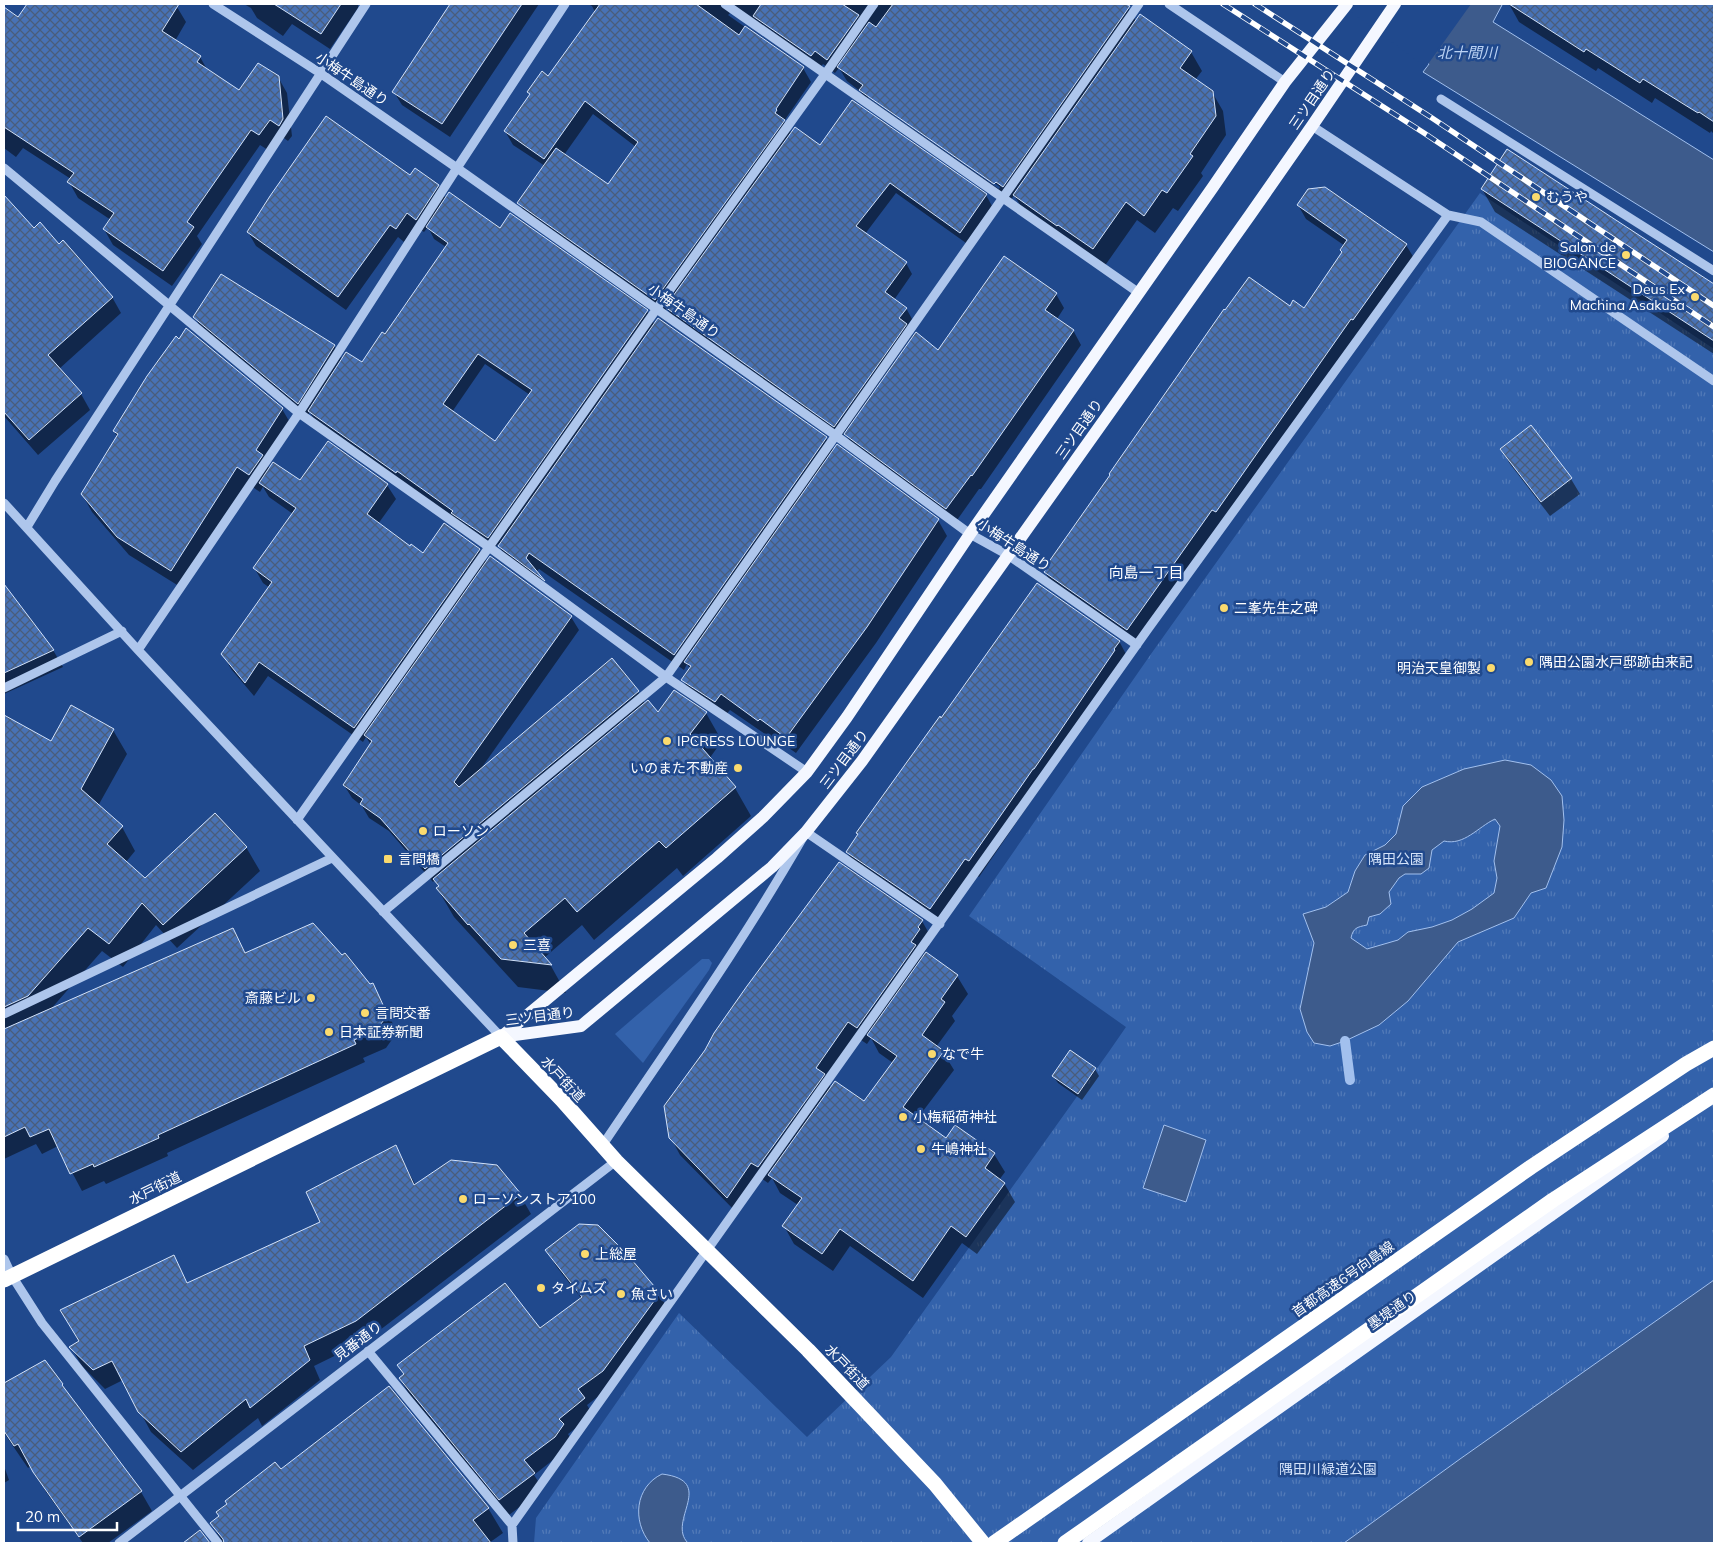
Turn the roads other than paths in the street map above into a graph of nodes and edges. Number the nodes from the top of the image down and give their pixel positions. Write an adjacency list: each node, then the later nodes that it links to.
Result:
1 (213, 4): 10 (street, 小梅牛島通り)
2 (366, 4): 10 (street)
3 (566, 4): 16 (street)
4 (725, 4): 11 (street)
5 (874, 4): 11 (street)
6 (1139, 4): 17 (street)
7 (1169, 4): 12 (street)
8 (1395, 4): 14 (main road, 三ツ目通り)
9 (1345, 7): 12 (main road, 三ツ目通り)
10 (320, 73): 16 (street, 小梅牛島通り); 21 (street)
11 (826, 73): 17 (street); 22 (street)
12 (1285, 82): 20 (main road, 三ツ目通り)
13 (1441, 99): 19 (street)
14 (1312, 126): 18 (street); 30 (main road, 三ツ目通り)
15 (4, 168): 21 (street)
16 (457, 168): 22 (street, 小梅牛島通り); 24 (street)
17 (1002, 197): 20 (street); 25 (street)
18 (1448, 215): 23 (street); 32 (street)
19 (1714, 271)
20 (1139, 293): 28 (main road, 三ツ目通り)
21 (169, 306): 24 (street); 27 (street)
22 (657, 308): 25 (street, 小梅牛島通り); 29 (street)
23 (1714, 381)
24 (299, 413): 29 (street); 33 (street)
25 (836, 436): 28 (street, 小梅牛島通り); 34 (street)
26 (4, 503): 27 (street)
27 (27, 527): 31 (street)
28 (970, 534): 30 (street, 小梅牛島通り); 36 (main road, 三ツ目通り)
29 (489, 547): 34 (street); 37 (street)
30 (1008, 555): 32 (street, 小梅牛島通り); 38 (main road, 三ツ目通り)
31 (122, 631): 33 (street); 35 (street)
32 (1137, 645): 41 (street)
33 (138, 650): 37 (street)
34 (666, 677): 36 (street); 40 (street)
35 (4, 688)
36 (806, 772): 43 (main road, 三ツ目通り)
37 (296, 820): 39 (street)
38 (806, 832): 41 (street); 43 (main road, 三ツ目通り); 47 (street)
39 (332, 858): 40 (street); 42 (street)
40 (383, 912): 43 (street)
41 (940, 924): 49 (street)
42 (4, 1014)
43 (501, 1037): 47 (highway, 水戸街道); 51 (highway, 水戸街道)
44 (1714, 1048): 59 (highway, 首都高速6号向島線)
45 (1714, 1095): 60 (highway)
46 (1714, 1100): 61 (main road, 墨堤通り)
47 (602, 1146): 48 (highway, 水戸街道)
48 (616, 1161): 49 (highway, 水戸街道); 52 (street, 見番通り)
49 (706, 1250): 54 (street); 58 (highway, 水戸街道)
50 (4, 1259): 51 (street)
51 (8, 1278): 53 (street)
52 (368, 1351): 53 (street, 見番通り); 54 (street)
53 (180, 1495): 55 (street, 見番通り); 56 (street)
54 (512, 1525): 57 (street)
55 (119, 1543)
56 (218, 1543)
57 (514, 1543)
58 (983, 1543)
59 (994, 1543)
60 (1065, 1543)
61 (1088, 1543)

